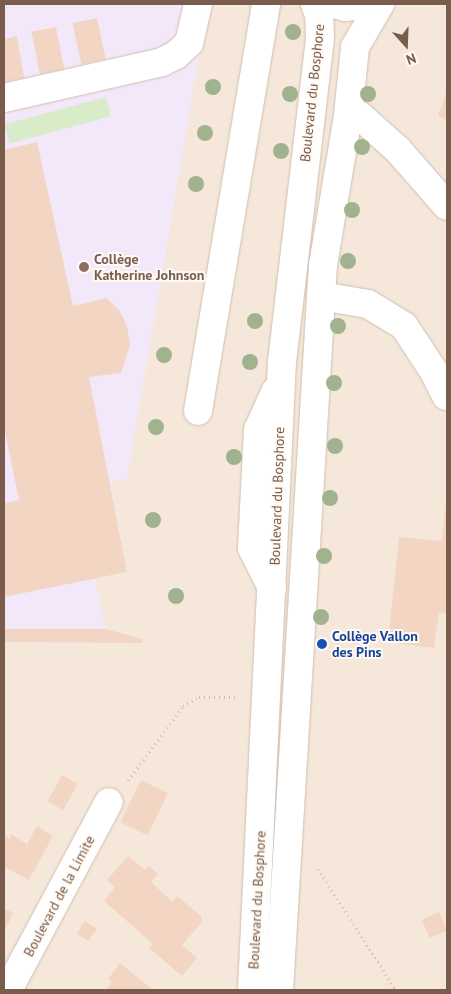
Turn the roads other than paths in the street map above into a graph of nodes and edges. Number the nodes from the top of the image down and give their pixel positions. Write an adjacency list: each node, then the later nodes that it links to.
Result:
1 (198, 4): 7 (street)
2 (266, 4): 12 (street)
3 (315, 4): 15 (street, Boulevard du Bosphore)
4 (335, 4): 5 (street)
5 (371, 4)
6 (380, 4): 8 (street, Boulevard du Bosphore)
7 (4, 98)
8 (348, 115): 9 (street); 10 (street, Boulevard du Bosphore)
9 (447, 206)
10 (321, 296): 11 (street); 16 (street, Boulevard du Bosphore)
11 (446, 396)
12 (198, 411)
13 (109, 802): 14 (street, Boulevard de la Limite)
14 (8, 990)
15 (252, 990)
16 (279, 990)

